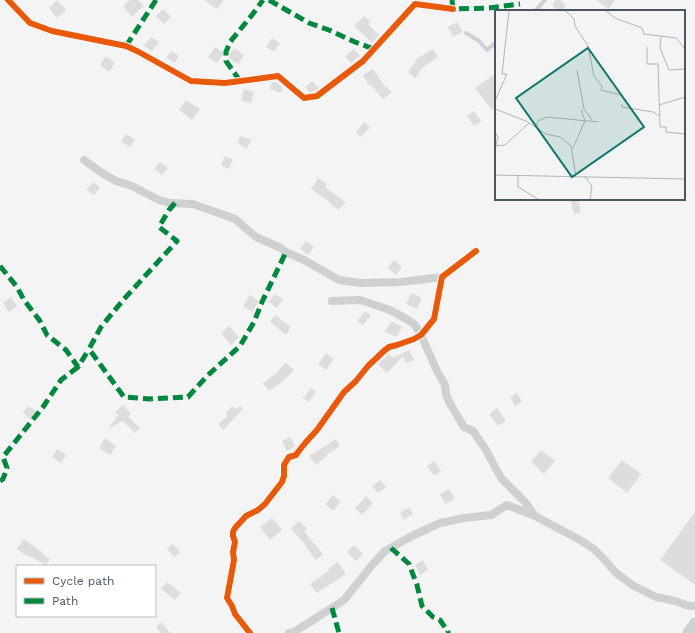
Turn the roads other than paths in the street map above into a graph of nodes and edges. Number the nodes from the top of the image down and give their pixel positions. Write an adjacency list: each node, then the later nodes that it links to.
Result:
1 (8, 0): 3 (street)
2 (545, 0): 4 (lane)
3 (453, 9)
4 (536, 10)
5 (466, 33): 6 (lane)
6 (495, 43)
7 (84, 160): 9 (street)
8 (476, 251): 9 (street)
9 (442, 277): 11 (street)
10 (332, 301): 11 (street)
11 (421, 335): 12 (street); 17 (street)
12 (525, 502): 13 (street); 14 (street)
13 (507, 505): 14 (street); 18 (street)
14 (535, 516): 15 (street)
15 (695, 606)
16 (695, 622): 19 (street)
17 (250, 633)
18 (289, 633)
19 (688, 633)

